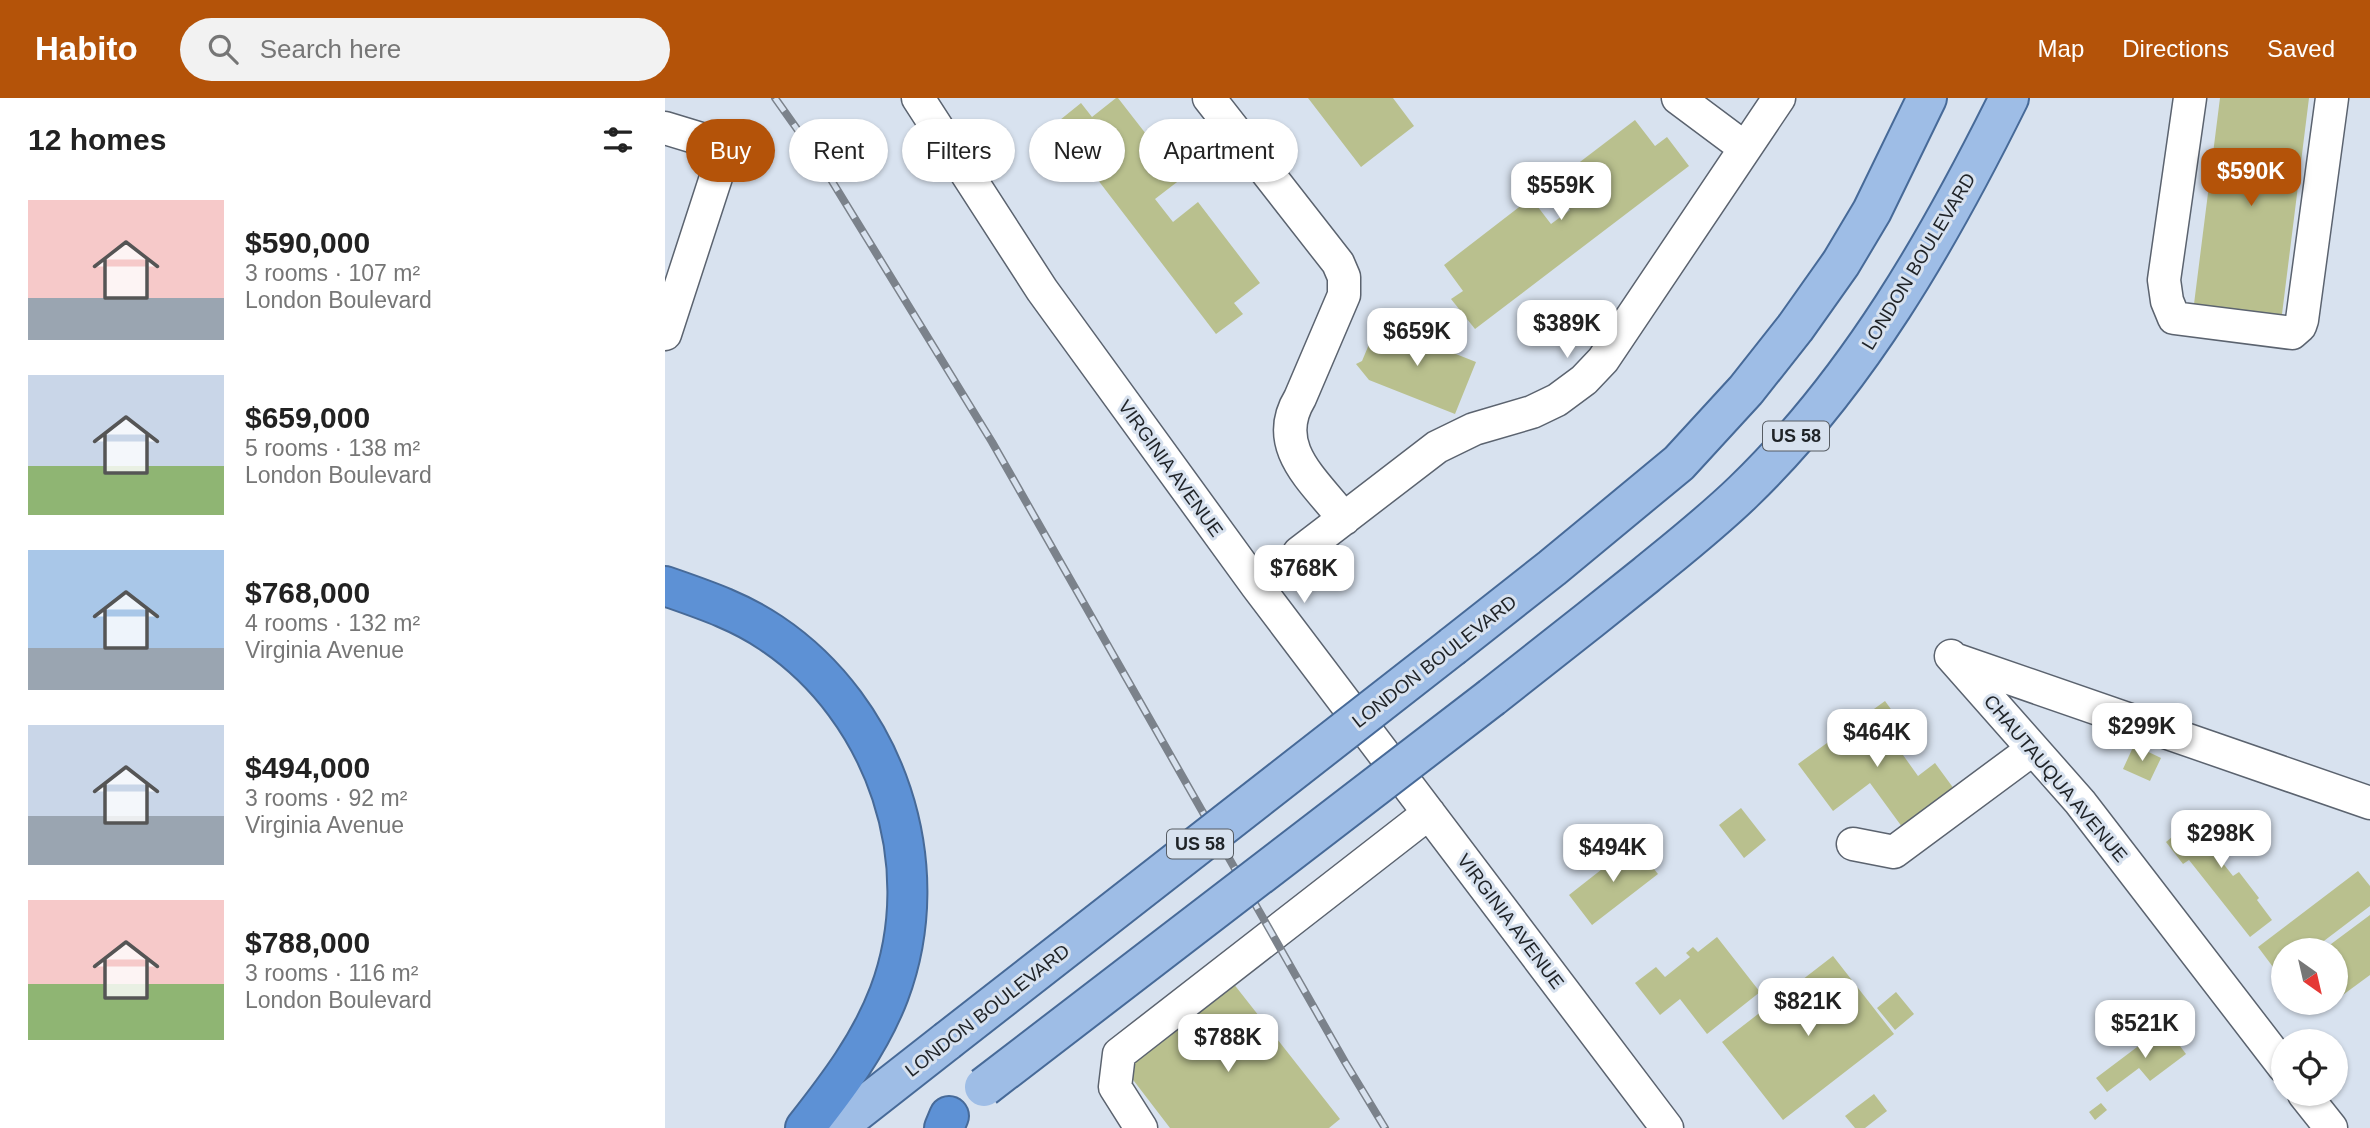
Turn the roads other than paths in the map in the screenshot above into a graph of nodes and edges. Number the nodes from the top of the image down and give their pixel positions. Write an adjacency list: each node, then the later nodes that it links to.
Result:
1 (918, 98): 17 (street, VIRGINIA AVENUE)
2 (1209, 98): 12 (street)
3 (1678, 98): 10 (street)
4 (1779, 98): 10 (street)
5 (1927, 98): 23 (main road, LONDON BOULEVARD / US 58, bridge)
6 (2009, 98): 21 (main road, LONDON BOULEVARD / US 58, bridge)
7 (2190, 98): 8 (street)
8 (2332, 98)
9 (665, 128): 11 (street)
10 (1745, 148): 12 (street)
11 (665, 334)
12 (1344, 519): 13 (street)
13 (1299, 553)
14 (665, 586): 22 (highway)
15 (2033, 749): 16 (street, CHAUTAUQUA AVENUE); 18 (street); 19 (street, CHAUTAUQUA AVENUE)
16 (2370, 803)
17 (1429, 813): 24 (street); 25 (street, VIRGINIA AVENUE)
18 (1853, 844)
19 (2271, 1050)
20 (2314, 1106): 26 (street)
21 (942, 1124)
22 (805, 1128)
23 (836, 1128)
24 (1141, 1128)
25 (1667, 1128)
26 (2331, 1128)

